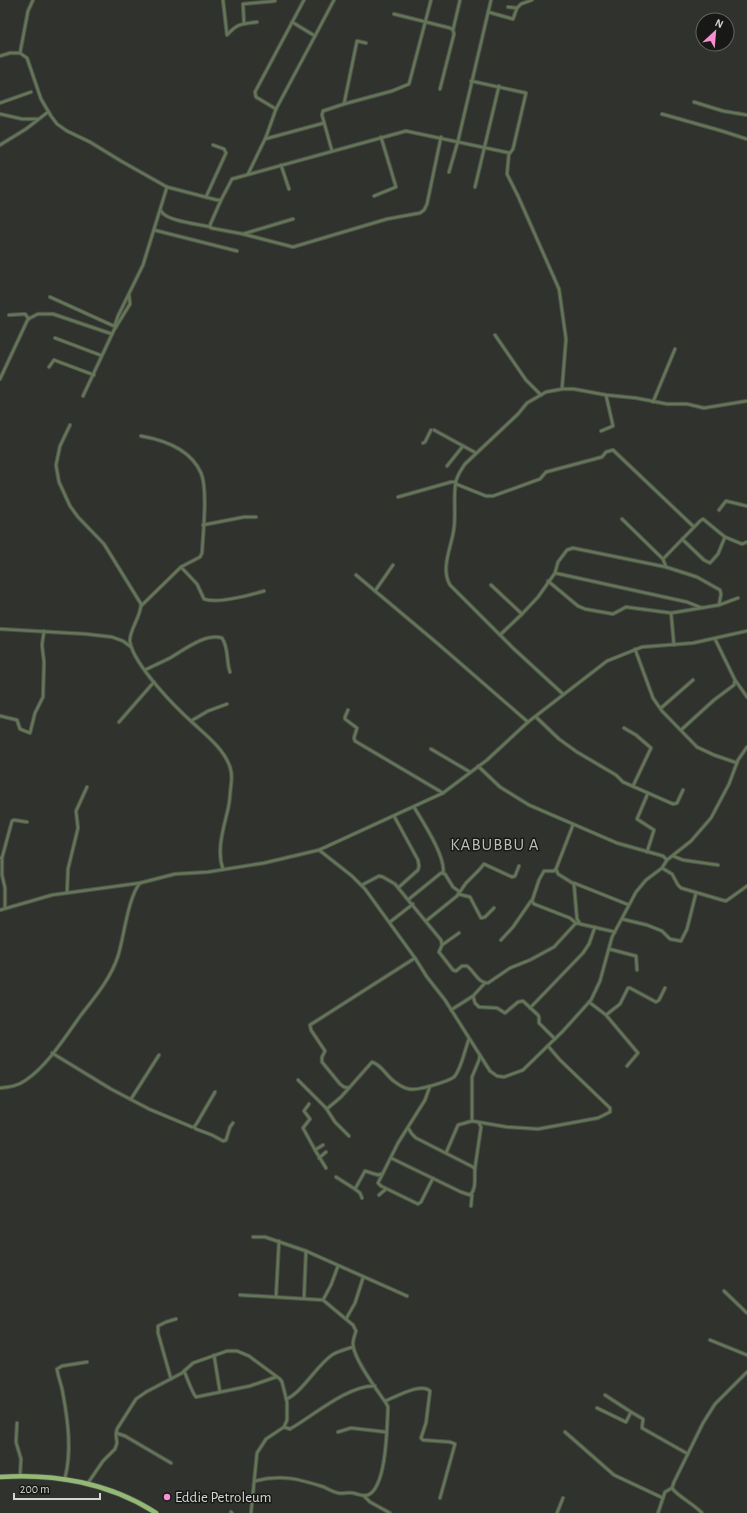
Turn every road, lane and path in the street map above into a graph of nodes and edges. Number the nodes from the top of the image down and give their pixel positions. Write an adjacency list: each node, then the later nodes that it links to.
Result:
1 (33, 0): 21 (street)
2 (223, 0): 17 (street)
3 (304, 0): 15 (street)
4 (334, 0): 19 (street)
5 (431, 0): 16 (street)
6 (460, 0): 18 (street)
7 (490, 0): 12 (street)
8 (532, 0): 11 (street)
9 (275, 1): 17 (street)
10 (508, 7): 11 (street)
11 (517, 8): 12 (street)
12 (488, 12): 23 (street)
13 (394, 14): 16 (street)
14 (257, 22): 17 (street)
15 (292, 22): 19 (street); 30 (street)
16 (425, 22): 18 (street); 29 (street)
17 (244, 23)
18 (453, 30): 25 (street)
19 (315, 36): 30 (street)
20 (366, 43): 29 (street)
21 (20, 53): 22 (street); 31 (street)
22 (0, 56)
23 (471, 81): 24 (street); 41 (street)
24 (499, 86): 44 (street); 46 (street)
25 (440, 89)
26 (31, 92): 28 (street)
27 (694, 102): 34 (street)
28 (0, 103)
29 (344, 104): 36 (street)
30 (276, 109): 39 (street)
31 (48, 112): 35 (street); 50 (street)
32 (0, 114): 35 (street)
33 (662, 114): 40 (street)
34 (747, 115)
35 (39, 119): 42 (street)
36 (324, 123): 39 (street); 45 (street)
37 (381, 137): 38 (street); 45 (street); 53 (street)
38 (441, 137): 41 (street); 60 (street)
39 (265, 139): 49 (street)
40 (747, 139)
41 (458, 141): 44 (street); 48 (street)
42 (0, 145)
43 (213, 145): 54 (street)
44 (485, 147): 46 (street); 51 (street)
45 (332, 151): 47 (street)
46 (509, 153): 75 (street)
47 (281, 165): 49 (street); 52 (street)
48 (449, 172)
49 (248, 174): 55 (street)
50 (167, 187): 54 (street); 56 (street)
51 (475, 187)
52 (289, 189)
53 (374, 196)
54 (206, 197): 55 (street)
55 (221, 200): 58 (street)
56 (160, 209): 58 (street); 59 (street)
57 (293, 220): 60 (street)
58 (210, 227): 60 (street)
59 (154, 230): 61 (street); 62 (street)
60 (243, 234)
61 (236, 251)
62 (129, 295): 66 (street); 66 (street)
63 (50, 297): 66 (street)
64 (9, 315): 65 (street)
65 (29, 319): 67 (street); 74 (street)
66 (116, 327): 67 (street)
67 (112, 334): 73 (street)
68 (495, 335): 76 (street)
69 (55, 338): 71 (street)
70 (676, 349): 80 (street)
71 (100, 355)
72 (49, 367): 73 (street)
73 (94, 375): 78 (street)
74 (0, 379)
75 (562, 389): 76 (street); 77 (street)
76 (541, 395): 86 (street)
77 (606, 395): 80 (street); 82 (street)
78 (83, 396)
79 (747, 401): 80 (street)
80 (652, 402)
81 (70, 425): 111 (street)
82 (601, 431)
83 (141, 436): 94 (street)
84 (423, 443): 85 (street)
85 (463, 446): 86 (street); 87 (street)
86 (476, 453): 88 (street)
87 (447, 466)
88 (456, 483): 89 (street); 95 (street); 118 (street)
89 (398, 497)
90 (747, 506): 91 (street)
91 (719, 510)
92 (256, 517): 94 (street)
93 (622, 519): 99 (street)
94 (203, 525): 101 (street)
95 (694, 527): 96 (street); 97 (street)
96 (725, 538): 97 (street); 98 (street)
97 (682, 539): 99 (street)
98 (747, 542)
99 (663, 560): 102 (street)
100 (393, 565): 108 (street)
101 (181, 567): 107 (street); 111 (street)
102 (666, 567): 103 (street); 110 (street)
103 (555, 573): 105 (street); 112 (street)
104 (356, 576): 108 (street)
105 (548, 582): 113 (street); 114 (street)
106 (491, 585): 114 (street)
107 (264, 591)
108 (375, 591): 141 (street)
109 (738, 598): 110 (street)
110 (720, 605): 112 (street)
111 (141, 607): 119 (street)
112 (702, 608): 113 (street)
113 (671, 613): 122 (street)
114 (522, 614): 118 (street)
115 (0, 630): 117 (street)
116 (747, 631): 120 (street)
117 (44, 632): 121 (street); 137 (street)
118 (500, 635): 132 (street)
119 (130, 637): 121 (street); 123 (street)
120 (715, 639): 122 (street); 128 (street)
121 (122, 641): 123 (street)
122 (674, 645): 124 (street)
123 (132, 648): 125 (street)
124 (635, 649): 132 (street); 135 (street)
125 (145, 670): 126 (street); 129 (street)
126 (230, 672)
127 (693, 680): 135 (street)
128 (735, 680): 130 (street); 131 (street)
129 (154, 682): 139 (street); 140 (street)
130 (738, 684): 131 (street); 133 (street)
131 (734, 685): 143 (street)
132 (563, 694): 138 (street)
133 (747, 697)
134 (227, 704): 139 (street)
135 (662, 708): 143 (street)
136 (348, 710): 152 (street)
137 (0, 716)
138 (536, 717): 141 (street); 149 (street)
139 (191, 721): 166 (street)
140 (119, 722)
141 (528, 722): 147 (street)
142 (624, 728): 149 (street)
143 (681, 730): 146 (street)
144 (747, 747): 146 (street)
145 (430, 749): 148 (street)
146 (737, 763): 160 (street)
147 (478, 766): 148 (street); 157 (street)
148 (470, 772): 152 (street)
149 (632, 786): 153 (street)
150 (87, 787): 176 (street)
151 (683, 790): 153 (street)
152 (443, 793): 154 (street)
153 (648, 793): 159 (street)
154 (414, 807): 155 (street); 169 (street)
155 (394, 816): 158 (street); 175 (street)
156 (27, 822): 161 (street)
157 (573, 825): 159 (street); 167 (street)
158 (319, 850): 166 (street); 173 (street)
159 (647, 852): 162 (street)
160 (673, 856): 162 (street); 163 (street)
161 (1, 858): 183 (street)
162 (667, 860): 165 (street)
163 (718, 865)
164 (519, 866): 177 (street)
165 (662, 868): 178 (street); 182 (street)
166 (223, 869): 171 (street)
167 (556, 869): 168 (street); 170 (street)
168 (552, 871): 170 (street); 180 (street)
169 (444, 873): 177 (street); 179 (street)
170 (558, 874): 172 (street)
171 (140, 883): 176 (street); 208 (street)
172 (573, 883): 182 (street); 188 (street)
173 (362, 885): 175 (street); 189 (street)
174 (747, 886): 178 (street)
175 (399, 887): 179 (street)
176 (66, 893): 183 (street)
177 (459, 893): 184 (street); 187 (street)
178 (696, 893): 186 (street)
179 (408, 899): 181 (street)
180 (532, 901): 188 (street); 193 (street)
181 (412, 904): 187 (street); 189 (street)
182 (629, 905): 186 (street)
183 (5, 908): 185 (street)
184 (494, 908)
185 (0, 910)
186 (622, 919): 191 (street)
187 (426, 921): 194 (street)
188 (577, 921): 190 (street); 198 (street)
189 (390, 922): 196 (street)
190 (595, 927): 191 (street); 202 (street)
191 (615, 932): 195 (street)
192 (459, 933): 194 (street)
193 (501, 940)
194 (442, 945): 198 (street)
195 (609, 949): 197 (street); 201 (street)
196 (415, 958): 203 (street); 215 (street)
197 (637, 970)
198 (485, 984): 200 (street)
199 (665, 988): 204 (street)
200 (473, 996): 202 (street); 203 (street)
201 (589, 1002): 204 (street); 206 (street)
202 (530, 1008): 206 (street)
203 (451, 1010): 205 (street)
204 (606, 1015): 211 (street)
205 (469, 1039): 210 (street); 213 (street)
206 (555, 1039): 207 (street)
207 (548, 1046): 210 (street); 222 (street)
208 (52, 1053): 214 (street); 217 (street)
209 (159, 1055): 217 (street)
210 (480, 1055): 220 (street)
211 (627, 1066)
212 (298, 1080): 219 (street)
213 (430, 1086): 215 (street); 224 (street)
214 (0, 1088)
215 (349, 1088): 219 (street)
216 (215, 1092): 223 (street)
217 (131, 1099): 223 (street)
218 (309, 1104): 227 (street)
219 (326, 1108): 225 (street)
220 (472, 1121): 222 (street); 229 (street)
221 (233, 1123): 223 (street)
222 (479, 1123): 233 (street)
223 (194, 1127)
224 (407, 1127): 229 (street); 231 (street)
225 (349, 1136)
226 (323, 1144): 227 (street)
227 (314, 1150): 230 (street)
228 (326, 1152): 230 (street)
229 (446, 1153): 233 (street)
230 (319, 1158): 232 (street)
231 (391, 1158): 234 (street); 236 (street)
232 (326, 1168)
233 (475, 1169): 240 (street)
234 (382, 1174): 237 (street); 238 (street)
235 (336, 1177): 238 (street)
236 (433, 1178): 237 (street); 240 (street)
237 (386, 1188): 239 (street)
238 (355, 1189): 241 (street)
239 (379, 1195)
240 (472, 1195): 242 (street)
241 (362, 1198)
242 (470, 1206)
243 (254, 1237): 244 (street)
244 (279, 1242): 245 (street); 251 (street)
245 (306, 1251): 246 (street); 252 (street)
246 (338, 1266): 247 (street); 253 (street)
247 (363, 1278): 250 (street); 256 (street)
248 (724, 1291): 254 (street)
249 (240, 1295): 251 (street)
250 (407, 1296)
251 (276, 1297): 252 (street)
252 (304, 1299): 253 (street)
253 (323, 1300): 256 (street)
254 (747, 1313)
255 (176, 1319): 265 (street)
256 (346, 1319): 258 (street)
257 (710, 1340): 260 (street)
258 (353, 1347): 266 (street); 269 (street)
259 (214, 1355): 262 (street); 264 (street); 267 (street)
260 (747, 1355)
261 (87, 1362): 283 (street)
262 (184, 1371): 265 (street); 267 (street)
263 (747, 1372): 279 (street)
264 (276, 1377): 267 (street); 269 (street)
265 (171, 1379): 278 (street)
266 (375, 1386): 270 (street); 274 (street)
267 (220, 1392)
268 (605, 1395): 272 (street)
269 (286, 1398): 274 (street)
270 (385, 1401): 276 (street); 288 (street)
271 (597, 1408): 272 (street)
272 (631, 1412): 279 (street)
273 (17, 1423): 281 (street)
274 (284, 1427): 284 (street)
275 (338, 1432): 276 (street)
276 (386, 1432): 287 (street)
277 (565, 1432): 290 (street)
278 (116, 1433): 280 (street); 285 (street)
279 (688, 1454): 286 (street)
280 (171, 1463)
281 (20, 1476): 282 (main road); 283 (main road)
282 (0, 1477)
283 (65, 1478): 285 (main road)
284 (254, 1481): 287 (street); 292 (street)
285 (88, 1484): 291 (main road)
286 (672, 1488): 290 (street); 296 (street)
287 (364, 1496): 293 (street)
288 (440, 1498)
289 (563, 1498): 294 (street)
290 (663, 1498): 295 (street)
291 (156, 1513)
292 (252, 1513)
293 (390, 1513)
294 (557, 1513)
295 (658, 1513)
296 (702, 1513)

